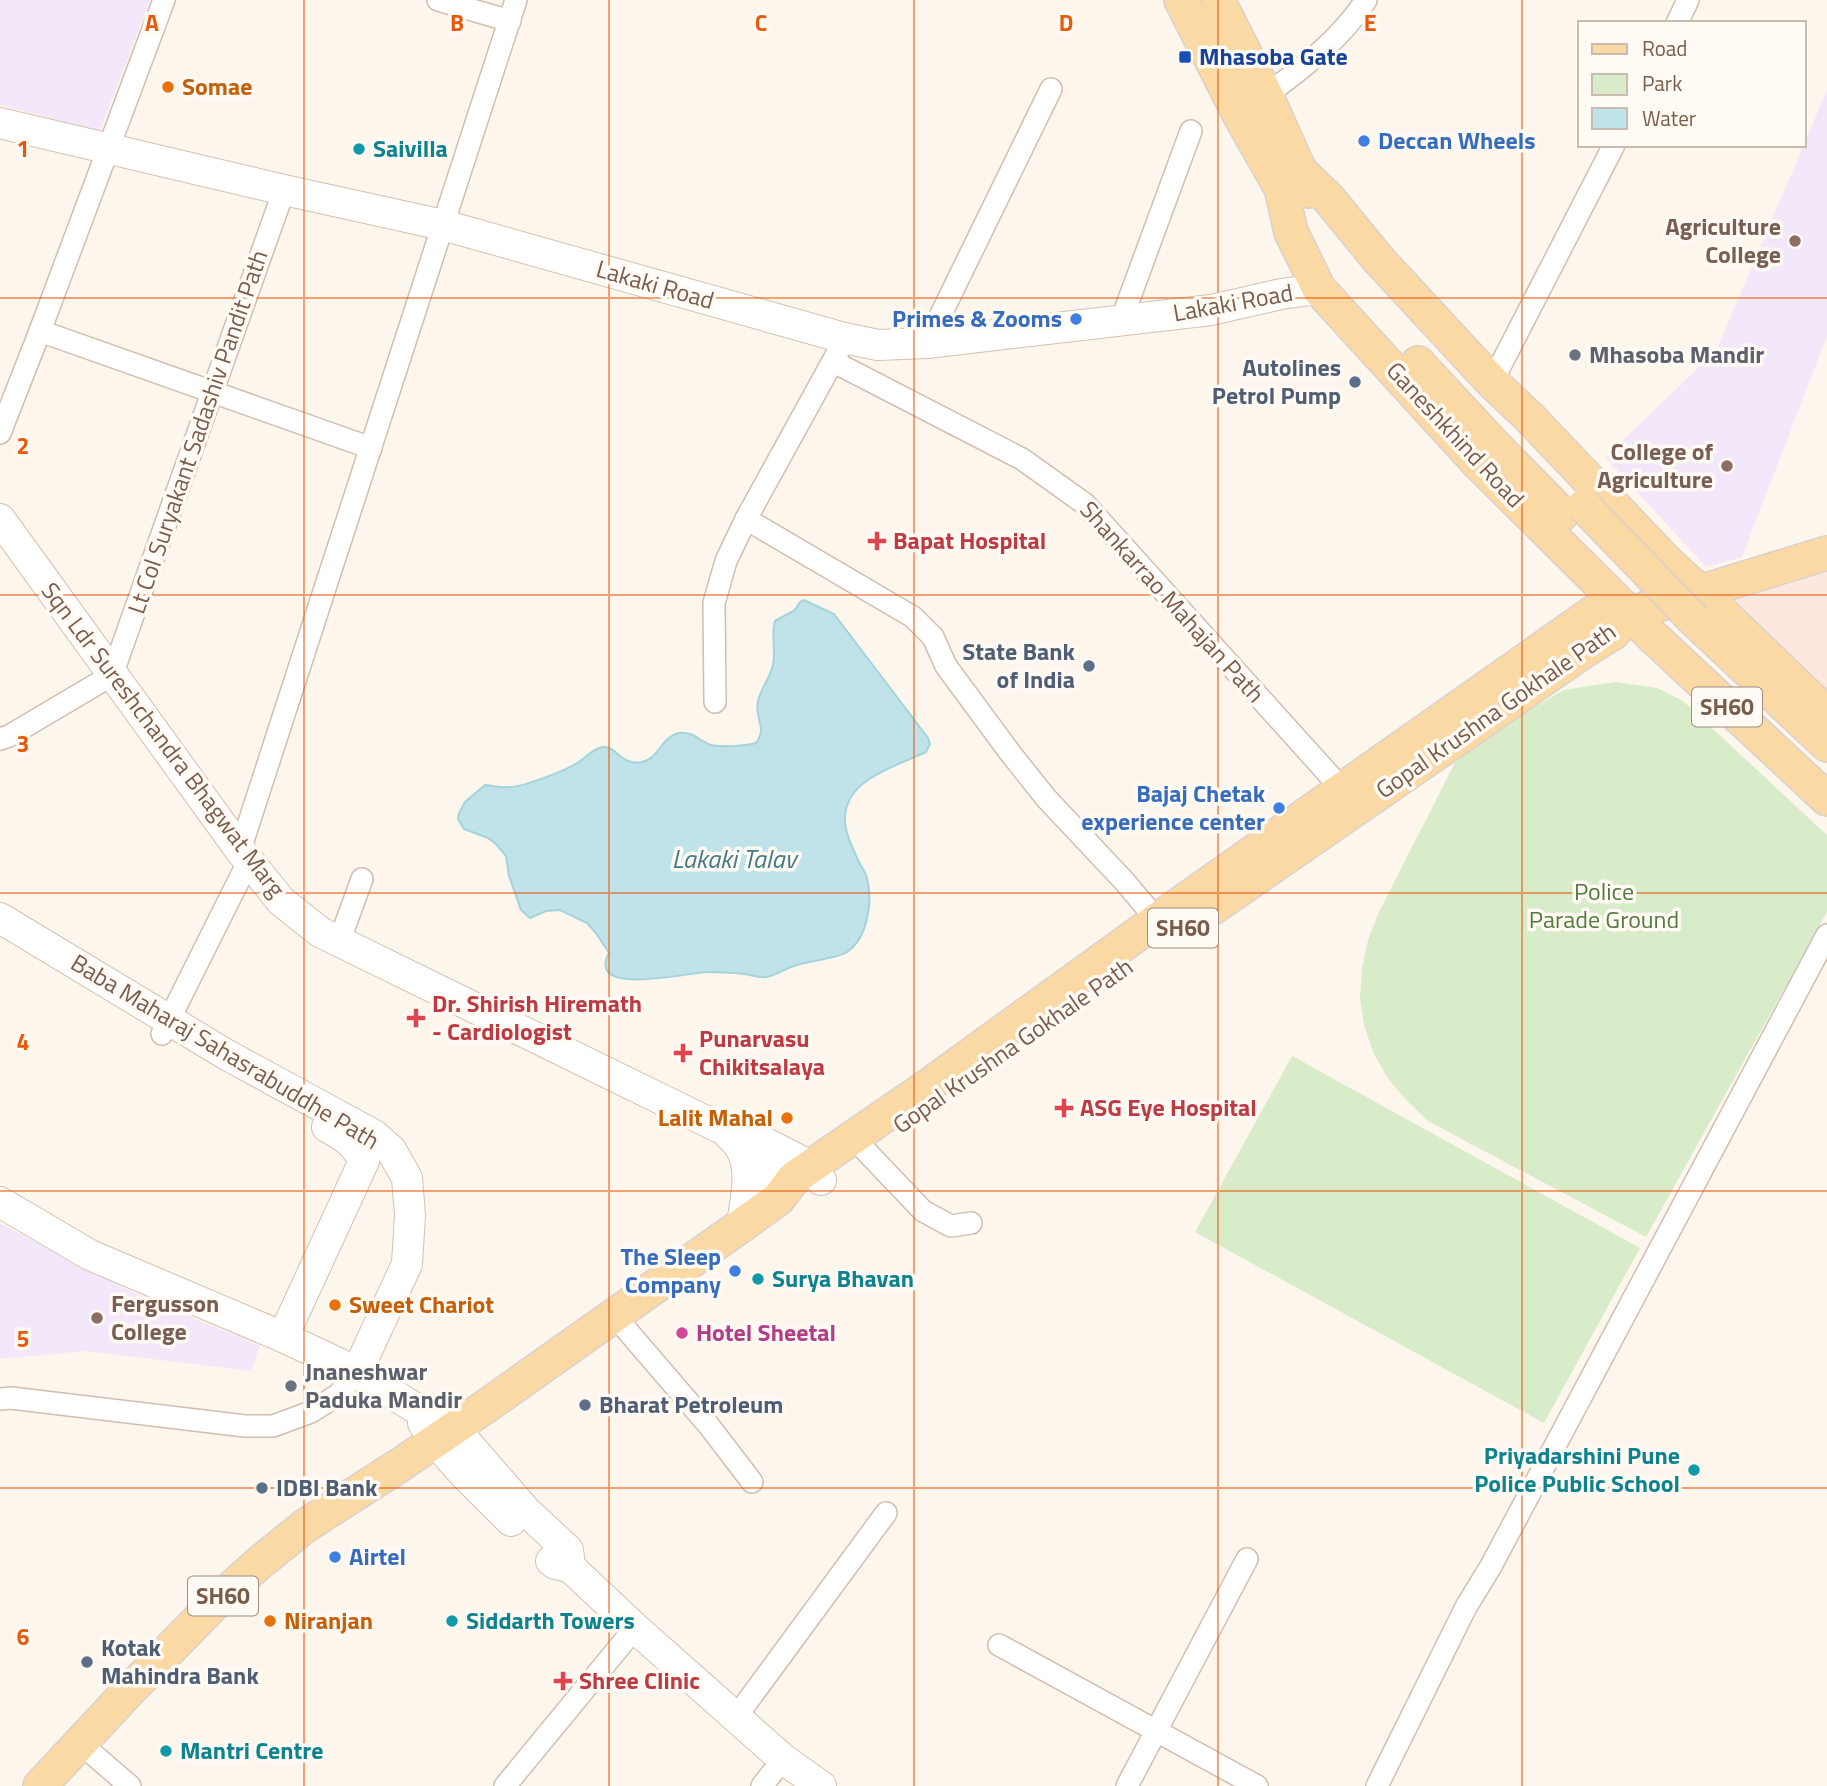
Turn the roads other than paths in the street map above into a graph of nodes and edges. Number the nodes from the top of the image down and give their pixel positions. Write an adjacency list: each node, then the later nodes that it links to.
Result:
1 (164, 0): 15 (street)
2 (438, 0): 8 (street)
3 (516, 0): 8 (street)
4 (1181, 0): 16 (main road, Ganeshkhind Road)
5 (1218, 0): 11 (main road, Ganeshkhind Road)
6 (1366, 0): 11 (street)
7 (1688, 0): 9 (street)
8 (509, 21): 18 (street)
9 (1677, 21)
10 (1051, 89): 22 (street)
11 (1266, 95): 16 (main road, Ganeshkhind Road)
12 (0, 122): 15 (street, Lakaki Road)
13 (1191, 131): 20 (street)
14 (1613, 147): 24 (street)
15 (107, 149): 17 (street, Lakaki Road); 21 (street)
16 (1291, 180): 19 (main road, Ganeshkhind Road); 24 (main road, Ganeshkhind Road); 28 (main road)
17 (284, 190): 18 (street, Lakaki Road); 25 (street, Lt Col Suryakant Sadashiv Pandit Path)
18 (443, 225): 23 (street, Lakaki Road); 27 (street)
19 (1319, 289): 20 (street, Lakaki Road); 28 (main road, Ganeshkhind Road)
20 (1121, 321): 22 (street, Lakaki Road)
21 (40, 331): 25 (street); 26 (street)
22 (927, 343): 23 (street, Lakaki Road)
23 (839, 350): 29 (street); 40 (street, Shankarrao Mahajan Path)
24 (1492, 382): 28 (main road, Ganeshkhind Road)
25 (212, 392): 27 (street); 34 (street, Lt Col Suryakant Sadashiv Pandit Path)
26 (0, 433)
27 (371, 448): 42 (street)
28 (1578, 516): 32 (main road, Ganeshkhind Road); 33 (main road); 33 (main road, Ganeshkhind Road)
29 (746, 520): 35 (street); 45 (street)
30 (6, 539): 34 (street, Sqn Ldr Sureshchandra Bhagwat Marg)
31 (1827, 553): 33 (main road)
32 (1628, 614): 33 (main road); 40 (main road, Gopal Krushna Gokhale Path / SH60); 41 (main road, Ganeshkhind Road / SH60); 52 (main road, Gopal Krushna Gokhale Path / SH60)
33 (1689, 614): 36 (main road, Ganeshkhind Road / SH60); 38 (main road); 39 (main road)
34 (112, 675): 37 (street); 42 (street, Sqn Ldr Sureshchandra Bhagwat Marg)
35 (715, 702)
36 (1827, 714)
37 (0, 739)
38 (1827, 745)
39 (1827, 775)
40 (1342, 789): 45 (main road, Gopal Krushna Gokhale Path / SH60)
41 (1827, 799)
42 (244, 855): 48 (street, Sqn Ldr Sureshchandra Bhagwat Marg); 49 (street)
43 (362, 879): 48 (street)
44 (0, 918): 49 (street, Baba Maharaj Sahasrabuddhe Path)
45 (1157, 920): 53 (main road, Gopal Krushna Gokhale Path / SH60)
46 (1827, 935): 79 (street)
47 (0, 936): 49 (street, Baba Maharaj Sahasrabuddhe Path)
48 (339, 942): 50 (street, Sqn Ldr Sureshchandra Bhagwat Marg)
49 (165, 1027): 59 (street, Baba Maharaj Sahasrabuddhe Path); 60 (street, Baba Maharaj Sahasrabuddhe Path)
50 (720, 1128): 51 (street, Sqn Ldr Sureshchandra Bhagwat Marg); 57 (street, Sqn Ldr Sureshchandra Bhagwat Marg)
51 (755, 1138): 53 (street, Sqn Ldr Sureshchandra Bhagwat Marg); 54 (street)
52 (864, 1149): 53 (main road, Gopal Krushna Gokhale Path / SH60); 56 (street)
53 (816, 1173): 54 (main road, Gopal Krushna Gokhale Path / SH60)
54 (778, 1199): 57 (main road, Gopal Krushna Gokhale Path / SH60); 58 (main road, Gopal Krushna Gokhale Path / SH60)
55 (0, 1202): 59 (street)
56 (971, 1223)
57 (741, 1225): 62 (main road, Gopal Krushna Gokhale Path / SH60)
58 (625, 1328): 62 (main road, Gopal Krushna Gokhale Path / SH60); 63 (street)
59 (283, 1336): 60 (street)
60 (357, 1372): 61 (street); 62 (street)
61 (0, 1399)
62 (445, 1434): 66 (street); 70 (main road, Gopal Krushna Gokhale Path / SH60)
63 (752, 1482)
64 (886, 1513): 68 (street)
65 (1247, 1559): 69 (street)
66 (635, 1628): 68 (street); 74 (street)
67 (999, 1645): 69 (street)
68 (736, 1717): 71 (street)
69 (1156, 1730): 77 (street); 78 (street)
70 (80, 1743): 72 (main road, Gopal Krushna Gokhale Path / SH60); 73 (street)
71 (783, 1759): 75 (street); 76 (street)
72 (40, 1786)
73 (130, 1786)
74 (505, 1786)
75 (762, 1786)
76 (821, 1786)
77 (1126, 1786)
78 (1257, 1786)
79 (1377, 1786)

